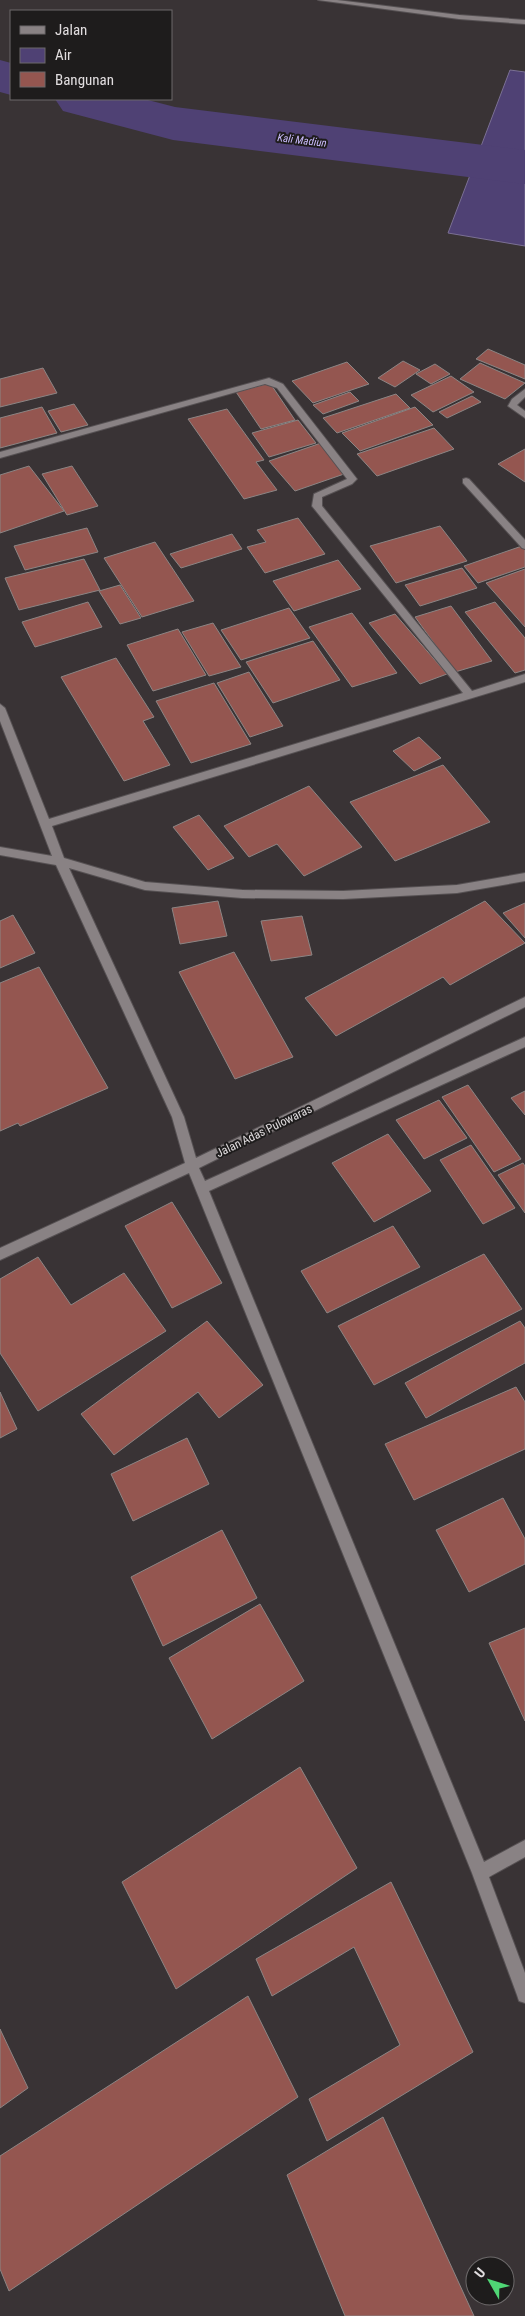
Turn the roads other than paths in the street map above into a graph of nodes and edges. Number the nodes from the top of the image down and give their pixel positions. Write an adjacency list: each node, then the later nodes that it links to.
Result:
1 (321, 0): 2 (street)
2 (525, 22)
3 (525, 392): 4 (street)
4 (525, 415)
5 (0, 455): 9 (street)
6 (466, 481): 7 (street)
7 (525, 546)
8 (525, 678): 9 (street)
9 (470, 695): 11 (street)
10 (0, 708): 11 (street)
11 (45, 824): 13 (street)
12 (0, 851): 13 (street)
13 (60, 861): 14 (street); 17 (street)
14 (525, 877)
15 (525, 1002): 17 (street, Jalan Adas Pulowaras)
16 (525, 1042): 18 (street)
17 (192, 1166): 18 (street); 19 (street, Jalan Adas Pulowaras)
18 (202, 1189): 21 (street)
19 (0, 1254)
20 (525, 1848): 21 (street)
21 (480, 1873): 22 (street)
22 (525, 1995)

